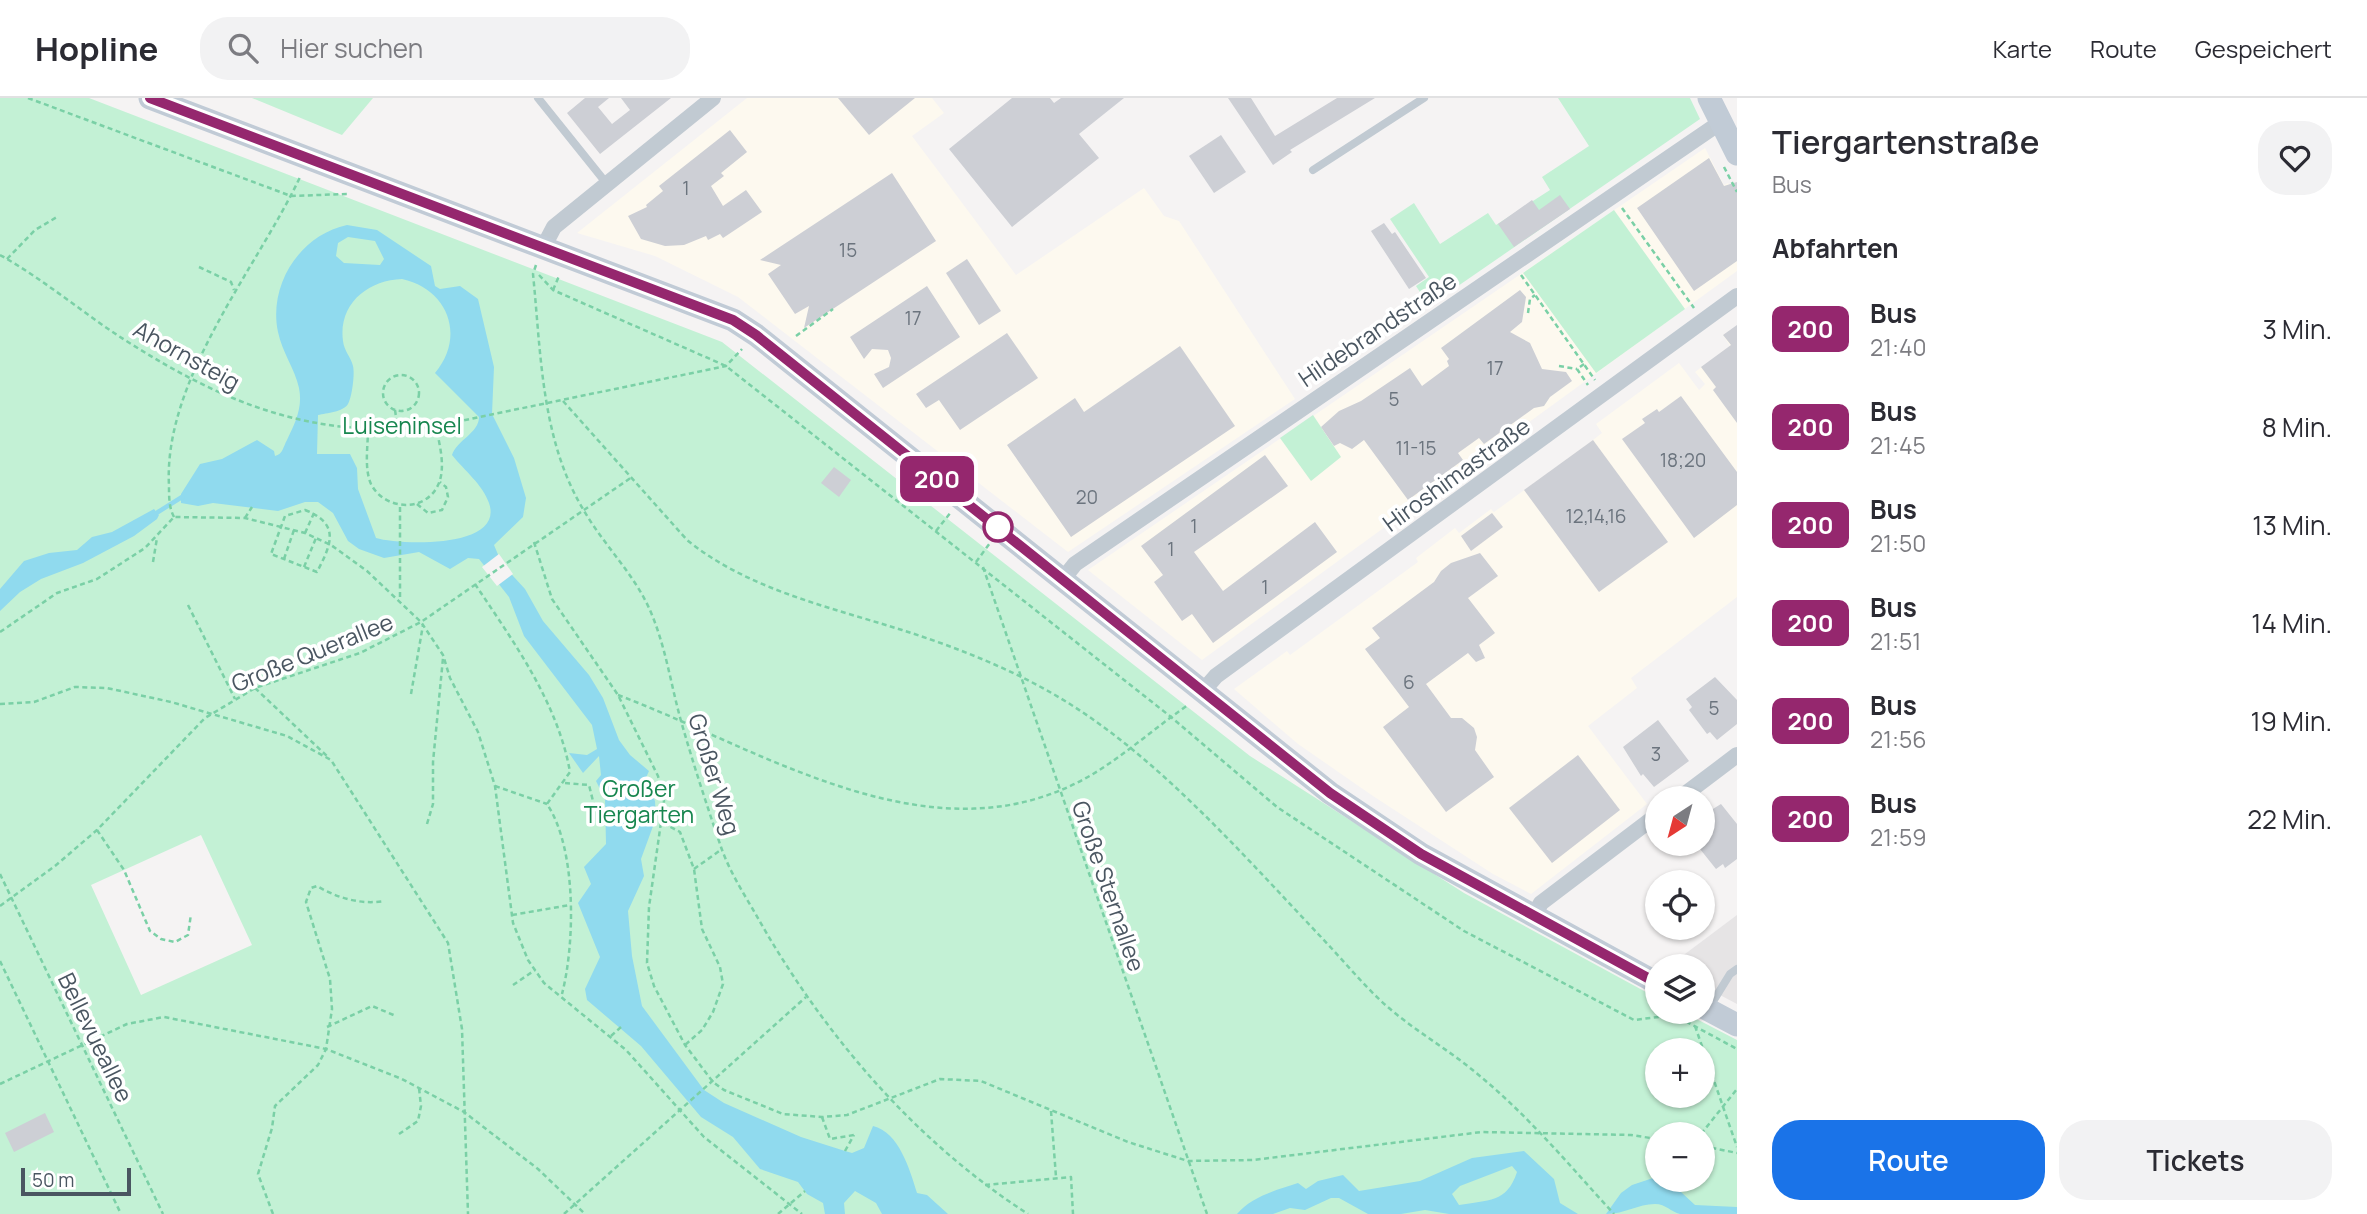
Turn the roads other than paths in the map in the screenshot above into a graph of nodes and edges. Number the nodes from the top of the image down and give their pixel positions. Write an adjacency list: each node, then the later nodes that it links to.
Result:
1 (150, 98): 6 (main road)
2 (538, 98): 10 (lane)
3 (713, 98): 10 (street)
4 (1424, 98): 9 (lane)
5 (1709, 98): 7 (main road)
6 (177, 103): 11 (main road)
7 (1721, 122): 8 (main road); 13 (street, Hildebrandstraße)
8 (1737, 154)
9 (1313, 170)
10 (607, 184): 11 (street)
11 (541, 253): 13 (main road)
12 (1737, 296): 14 (street, Hiroshimastraße)
13 (1063, 579): 14 (main road)
14 (1200, 695): 18 (main road)
15 (1737, 755): 16 (street)
16 (1696, 786)
17 (1645, 824): 18 (street)
18 (1533, 917): 20 (main road)
19 (1737, 969): 21 (lane)
20 (1645, 977)
21 (1715, 995)
22 (1715, 1018): 23 (main road)
23 (1737, 1025)

